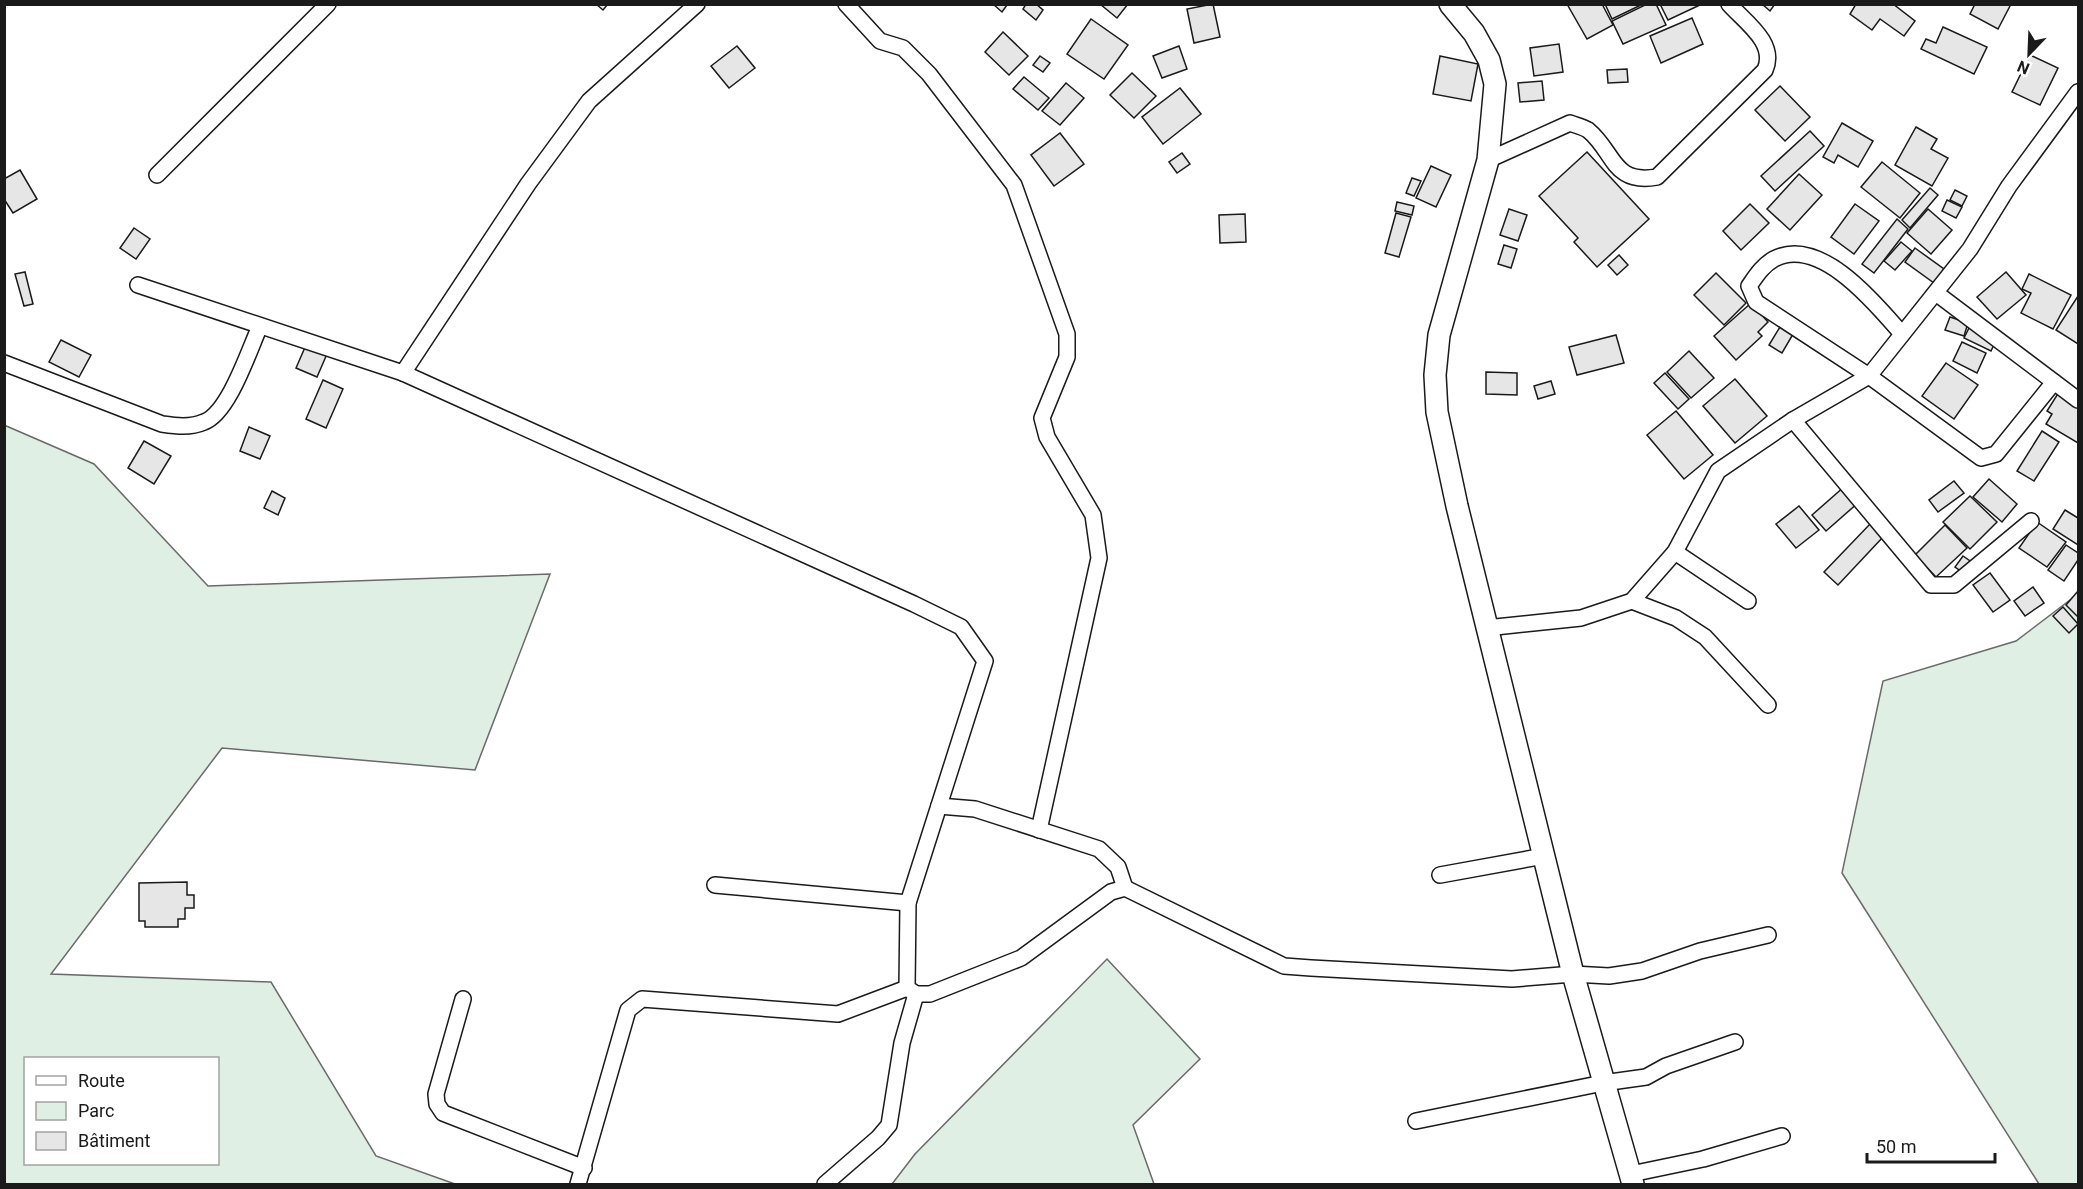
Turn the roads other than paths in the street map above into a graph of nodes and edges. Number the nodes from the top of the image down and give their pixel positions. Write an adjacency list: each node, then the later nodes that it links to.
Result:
1 (328, 4): 8 (street)
2 (697, 4): 14 (street)
3 (846, 4): 26 (street)
4 (1450, 4): 7 (street)
5 (1729, 4): 7 (street)
6 (2079, 92): 10 (street)
7 (1488, 160): 23 (street)
8 (157, 175)
9 (138, 285): 11 (street)
10 (1936, 293): 12 (street); 16 (street)
11 (260, 326): 13 (street); 14 (street)
12 (1902, 334): 15 (street); 15 (street)
13 (4, 363)
14 (403, 373): 25 (street)
15 (1869, 376): 16 (street); 18 (street)
16 (2054, 382): 17 (street)
17 (2079, 400)
18 (1793, 420): 19 (street); 20 (street)
19 (2031, 521)
20 (1675, 552): 21 (street); 22 (street)
21 (1632, 601): 23 (street); 24 (street)
22 (1748, 601)
23 (1486, 628): 27 (street)
24 (1768, 705)
25 (939, 806): 26 (street); 31 (street)
26 (1039, 831): 30 (street)
27 (1544, 856): 28 (street); 33 (street)
28 (1440, 875)
29 (715, 885): 31 (street)
30 (1125, 888): 33 (street); 34 (street)
31 (908, 903): 34 (street)
32 (1768, 935): 33 (street)
33 (1574, 974): 37 (street)
34 (912, 991): 40 (street); 43 (street)
35 (463, 999): 40 (street)
36 (1735, 1042): 37 (street)
37 (1603, 1083): 38 (street); 41 (street)
38 (1416, 1121)
39 (1782, 1136): 41 (street)
40 (584, 1168): 42 (street)
41 (1632, 1179)
42 (578, 1185)
43 (825, 1185)

